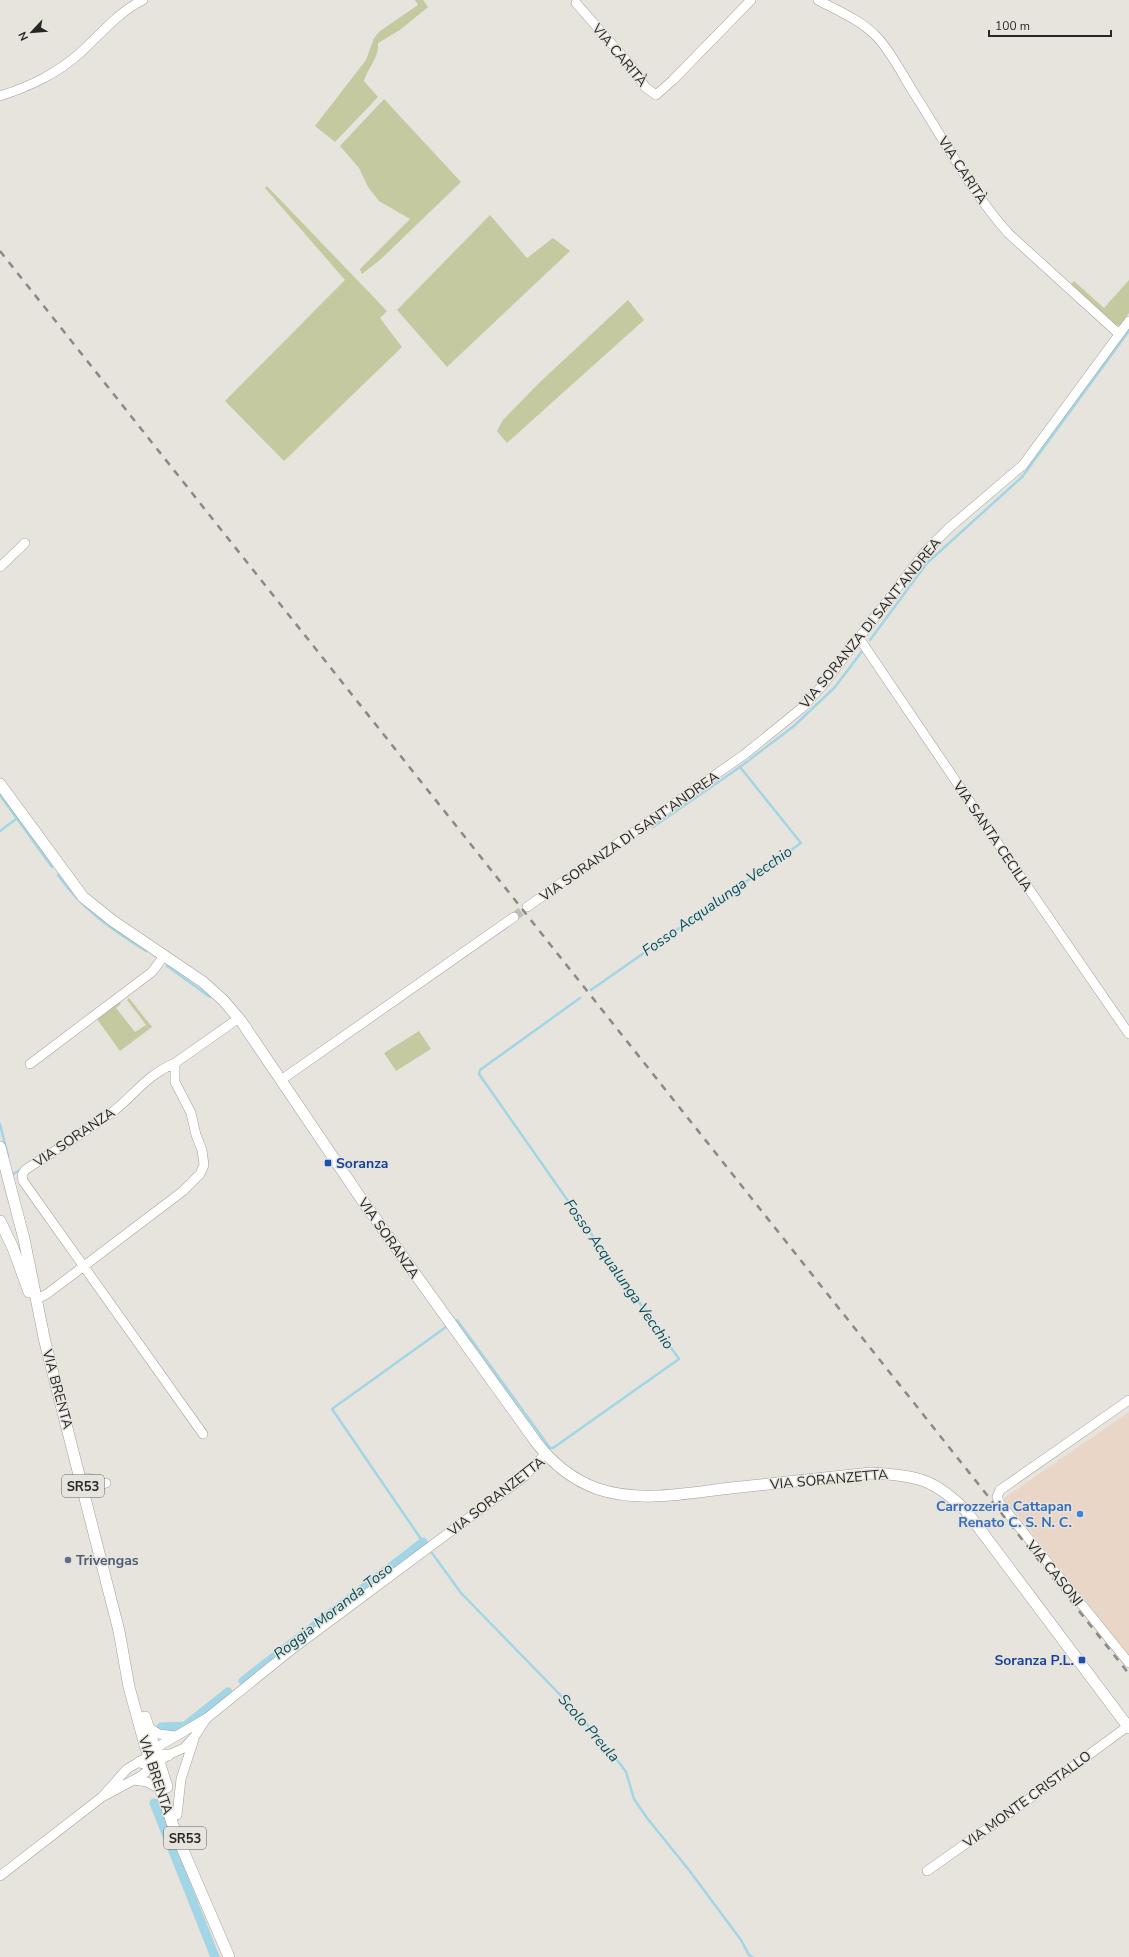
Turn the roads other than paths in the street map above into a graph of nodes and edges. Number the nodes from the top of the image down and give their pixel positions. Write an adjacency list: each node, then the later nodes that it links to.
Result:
1 (143, 0): 5 (street)
2 (751, 0): 4 (street, VIA CARITÀ)
3 (818, 0): 7 (street, VIA CARITÀ)
4 (576, 3)
5 (0, 96)
6 (1129, 321): 7 (street, VIA SORANZA DI SANT'ANDREA)
7 (1119, 334): 10 (street, VIA SORANZA DI SANT'ANDREA)
8 (25, 543): 9 (street)
9 (0, 567)
10 (859, 638): 12 (street, VIA SORANZA DI SANT'ANDREA); 16 (street, VIA SANTA CECILIA)
11 (0, 784): 14 (main road, VIA SORANZA)
12 (527, 907)
13 (514, 917): 19 (street)
14 (164, 956): 15 (main road, VIA SORANZA); 18 (street)
15 (239, 1018): 17 (street, VIA SORANZA); 19 (main road, VIA SORANZA)
16 (1129, 1034)
17 (175, 1063): 22 (street); 22 (street, VIA SORANZA)
18 (30, 1064)
19 (281, 1080): 27 (main road, VIA SORANZA)
20 (0, 1148): 23 (main road, VIA BRENTA)
21 (0, 1221): 24 (main road, SR53)
22 (84, 1266): 23 (street); 26 (street, VIA SORANZA)
23 (37, 1299): 24 (main road, VIA BRENTA)
24 (46, 1342): 28 (main road, VIA BRENTA / SR53)
25 (1129, 1400): 31 (street, VIA CASONI)
26 (202, 1434)
27 (545, 1454): 32 (street, VIA SORANZETTA); 34 (main road, VIA SORANZETTA)
28 (81, 1480): 29 (street); 30 (main road, VIA BRENTA / SR53)
29 (106, 1483)
30 (119, 1631): 33 (main road, VIA BRENTA / SR53); 38 (main road, VIA BRENTA / SR53)
31 (1129, 1663)
32 (207, 1718): 35 (street, VIA SORANZETTA); 36 (street, VIA SORANZETTA)
33 (148, 1727): 35 (street); 38 (main road, VIA BRENTA / SR53)
34 (1128, 1727): 44 (street, VIA MONTE CRISTALLO)
35 (175, 1736): 38 (street, VIA SORANZETTA)
36 (195, 1736): 37 (street, VIA SORANZETTA); 42 (street)
37 (168, 1755): 38 (main road)
38 (152, 1759): 39 (street); 40 (main road, VIA BRENTA / SR53); 41 (street); 42 (main road, VIA BRENTA / SR53); 43 (main road)
39 (134, 1780): 40 (street); 41 (street)
40 (160, 1789): 46 (main road, VIA BRENTA / SR53)
41 (102, 1797): 45 (street)
42 (176, 1815): 43 (main road, VIA BRENTA / SR53)
43 (183, 1832): 46 (main road, VIA BRENTA / SR53)
44 (927, 1871)
45 (0, 1876)
46 (211, 1914): 47 (main road, VIA BRENTA / SR53)
47 (229, 1957)

